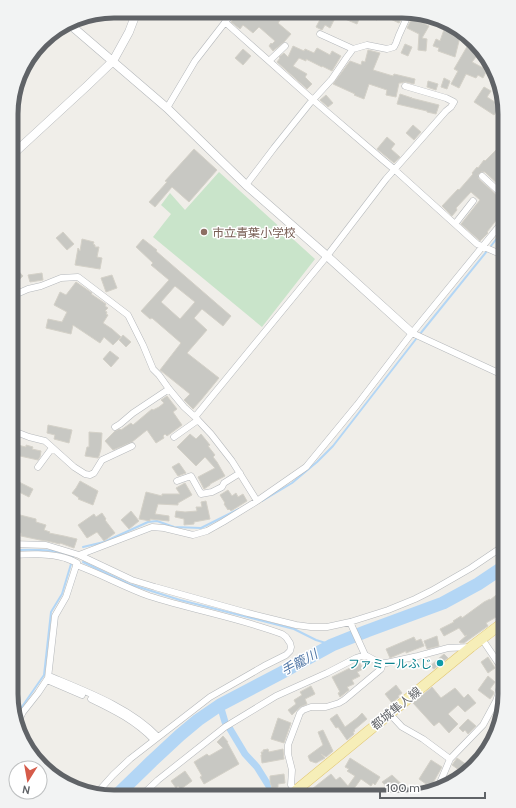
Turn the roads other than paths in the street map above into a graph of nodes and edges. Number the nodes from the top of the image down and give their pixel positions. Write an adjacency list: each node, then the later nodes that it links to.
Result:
1 (134, 18): 9 (street)
2 (228, 18): 4 (street)
3 (407, 18): 8 (street)
4 (225, 22): 10 (street); 13 (street)
5 (73, 27): 9 (street)
6 (320, 34): 8 (street)
7 (285, 46): 10 (street)
8 (353, 49): 12 (street)
9 (113, 61): 13 (street); 14 (street)
10 (270, 61): 12 (street)
11 (405, 86): 15 (street)
12 (313, 100): 15 (street); 17 (street)
13 (166, 108): 17 (street)
14 (18, 149)
15 (395, 170): 20 (street); 24 (street)
16 (482, 176): 18 (street)
17 (246, 184): 24 (street)
18 (498, 191)
19 (473, 201): 20 (street)
20 (455, 224): 22 (street)
21 (498, 228): 22 (street)
22 (483, 247): 23 (street); 26 (street)
23 (498, 253)
24 (327, 256): 26 (street); 29 (street)
25 (18, 293): 28 (street)
26 (412, 333): 27 (street); 38 (street)
27 (498, 373)
28 (168, 389): 29 (street); 30 (street)
29 (196, 419): 32 (street); 36 (street)
30 (115, 427)
31 (18, 433): 34 (street)
32 (174, 437)
33 (132, 446): 34 (street)
34 (52, 448): 35 (street)
35 (38, 467)
36 (240, 473): 37 (street); 38 (street)
37 (177, 481)
38 (258, 501): 42 (street)
39 (18, 544): 42 (street)
40 (498, 550): 44 (street)
41 (18, 554): 43 (street)
42 (79, 555): 43 (street); 44 (street)
43 (76, 564): 51 (street); 55 (street)
44 (350, 622): 48 (street)
45 (498, 626): 46 (main road, 都城隼人線)
46 (482, 639): 47 (main road, 都城隼人線); 49 (street)
47 (471, 647): 50 (street); 53 (main road, 都城隼人線)
48 (365, 655): 50 (street); 59 (street)
49 (498, 662)
50 (383, 663): 60 (street)
51 (48, 678): 54 (street); 55 (street)
52 (498, 694): 56 (street)
53 (389, 713): 56 (street); 61 (main road, 都城隼人線)
54 (21, 716)
55 (156, 739): 58 (street)
56 (450, 759): 57 (street)
57 (440, 782)
58 (100, 789)
59 (148, 790)
60 (292, 790)
61 (296, 790)

